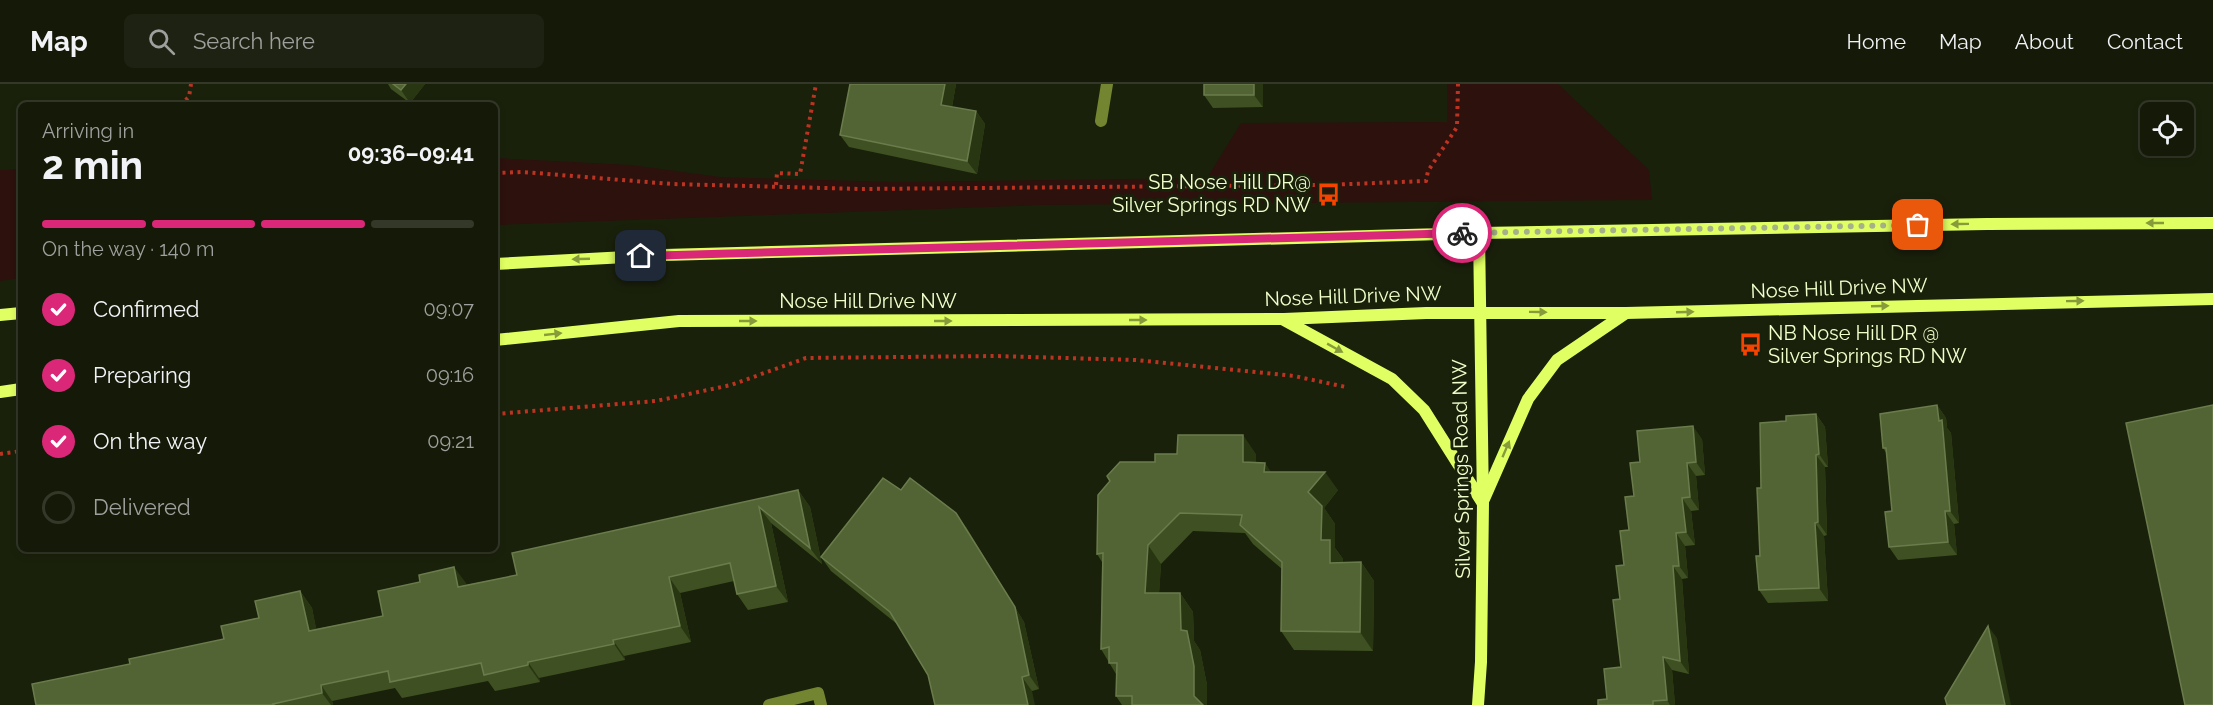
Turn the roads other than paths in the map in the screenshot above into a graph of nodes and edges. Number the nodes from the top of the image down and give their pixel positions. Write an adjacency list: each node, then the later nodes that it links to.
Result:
1 (1107, 84): 2 (street)
2 (1101, 121)
3 (2213, 223): 4 (main road, one-way to 4)
4 (1479, 233): 5 (main road, one-way to 5); 7 (main road, Silver Springs Road NW)
5 (498, 264)
6 (2213, 299): 9 (main road, Nose Hill Drive NW, one-way to 6)
7 (1479, 312): 9 (main road, Nose Hill Drive NW, one-way to 9); 11 (main road, Nose Hill Drive NW); 15 (main road, Silver Springs Road NW)
8 (18, 313): 10 (main road)
9 (1626, 313): 15 (main road, one-way to 9)
10 (0, 315)
11 (1284, 319): 12 (main road, Nose Hill Drive NW, one-way to 11); 15 (main road, one-way to 15)
12 (498, 340)
13 (18, 389): 14 (main road)
14 (0, 392)
15 (1483, 503): 18 (main road, Silver Springs Road NW)
16 (820, 699): 17 (street)
17 (769, 705)
18 (1478, 705)

